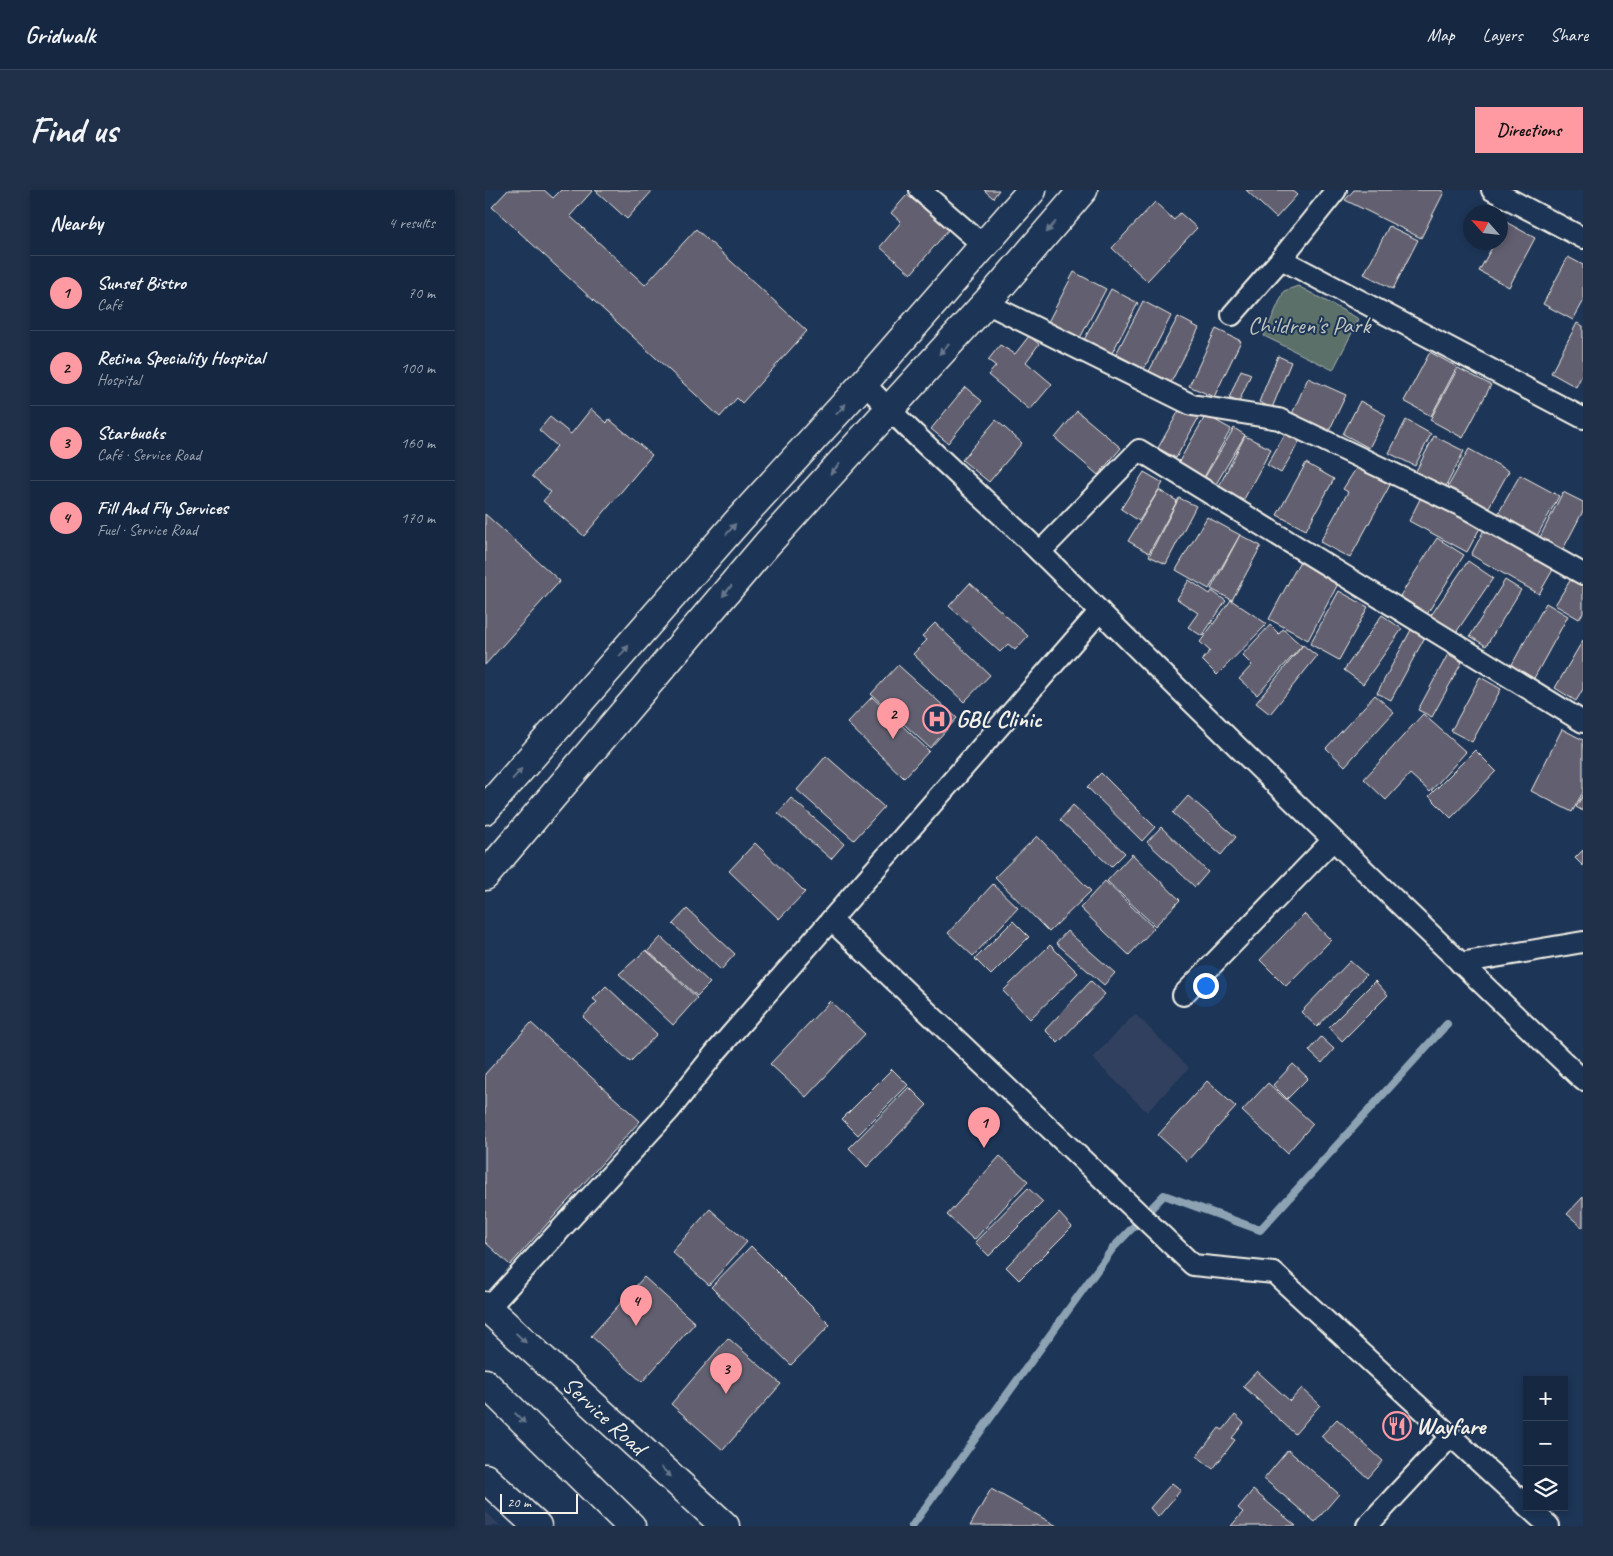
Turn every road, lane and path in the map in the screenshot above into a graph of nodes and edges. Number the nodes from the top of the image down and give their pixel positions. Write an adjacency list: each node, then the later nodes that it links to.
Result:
1 (920, 190): 7 (street)
2 (1031, 190): 7 (street)
3 (1083, 190): 9 (street, one-way to 9)
4 (1336, 190): 8 (street)
5 (1503, 192): 6 (street)
6 (1583, 238)
7 (984, 246): 11 (street)
8 (1281, 260): 10 (street); 13 (street)
9 (986, 303): 12 (street, one-way to 12); 15 (street)
10 (1232, 315)
11 (864, 383): 12 (street); 18 (street, one-way to 11)
12 (888, 409): 14 (street); 20 (street, one-way to 20)
13 (1583, 418)
14 (1040, 552): 16 (street); 17 (street)
15 (1583, 574)
16 (1100, 611): 19 (street); 21 (street)
17 (1583, 722)
18 (485, 810)
19 (1333, 840): 23 (street); 24 (street)
20 (485, 876)
21 (831, 920): 26 (street); 28 (street)
22 (1583, 942): 23 (street)
23 (1460, 963): 25 (street)
24 (1183, 994)
25 (1583, 1080)
26 (486, 1309): 34 (street, Service Road, one-way to 34)
27 (485, 1383): 33 (street, one-way to 33)
28 (1450, 1437): 30 (street); 35 (street)
29 (485, 1478): 32 (street)
30 (1523, 1503)
31 (1532, 1511): 36 (street)
32 (537, 1526)
33 (631, 1526)
34 (725, 1526)
35 (1367, 1526)
36 (1549, 1526)

